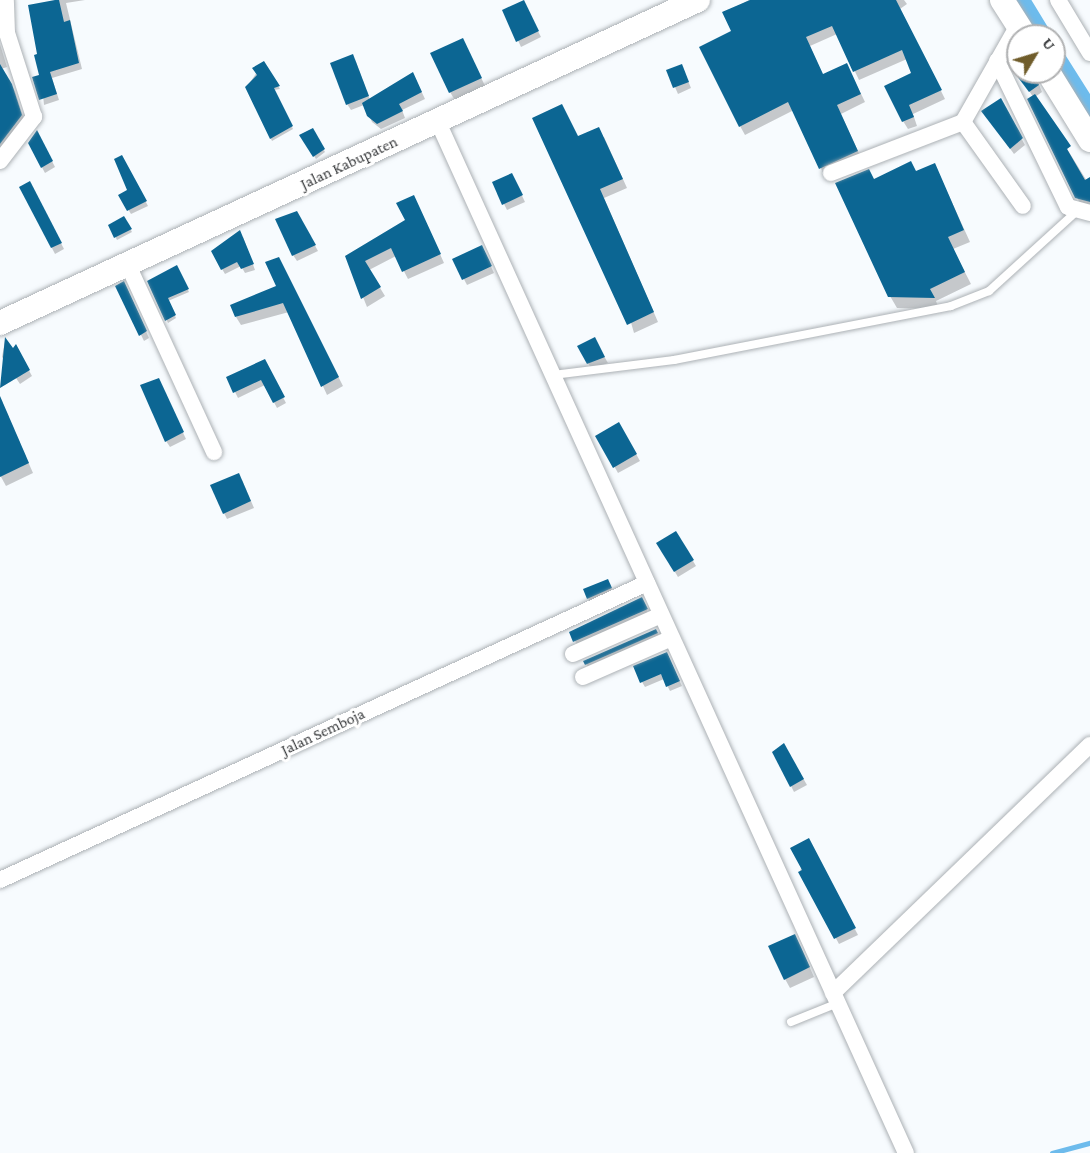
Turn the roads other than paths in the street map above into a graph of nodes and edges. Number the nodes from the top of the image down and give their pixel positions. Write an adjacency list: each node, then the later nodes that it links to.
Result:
1 (6, 0): 13 (street)
2 (698, 0): 10 (main road, Jalan Kabupaten)
3 (1002, 0): 5 (main road)
4 (1058, 0): 7 (street)
5 (1018, 24)
6 (1006, 50): 8 (street)
7 (1090, 54)
8 (997, 61): 11 (street); 16 (street)
9 (1055, 84): 12 (main road)
10 (438, 122): 17 (main road, Jalan Kabupaten); 19 (street)
11 (963, 122): 14 (street); 15 (street)
12 (1090, 140)
13 (0, 161)
14 (831, 173)
15 (1023, 206)
16 (1084, 212): 19 (lane)
17 (128, 265): 18 (main road, Jalan Kabupaten); 20 (street)
18 (0, 323)
19 (552, 375): 21 (street)
20 (214, 452)
21 (647, 583): 22 (street); 27 (street, Jalan Semboja)
22 (661, 615): 23 (street); 24 (street)
23 (672, 638): 25 (street); 28 (street)
24 (573, 654)
25 (583, 677)
26 (1090, 744): 28 (street)
27 (0, 880)
28 (836, 998): 29 (lane); 30 (street)
29 (791, 1022)
30 (906, 1153)

